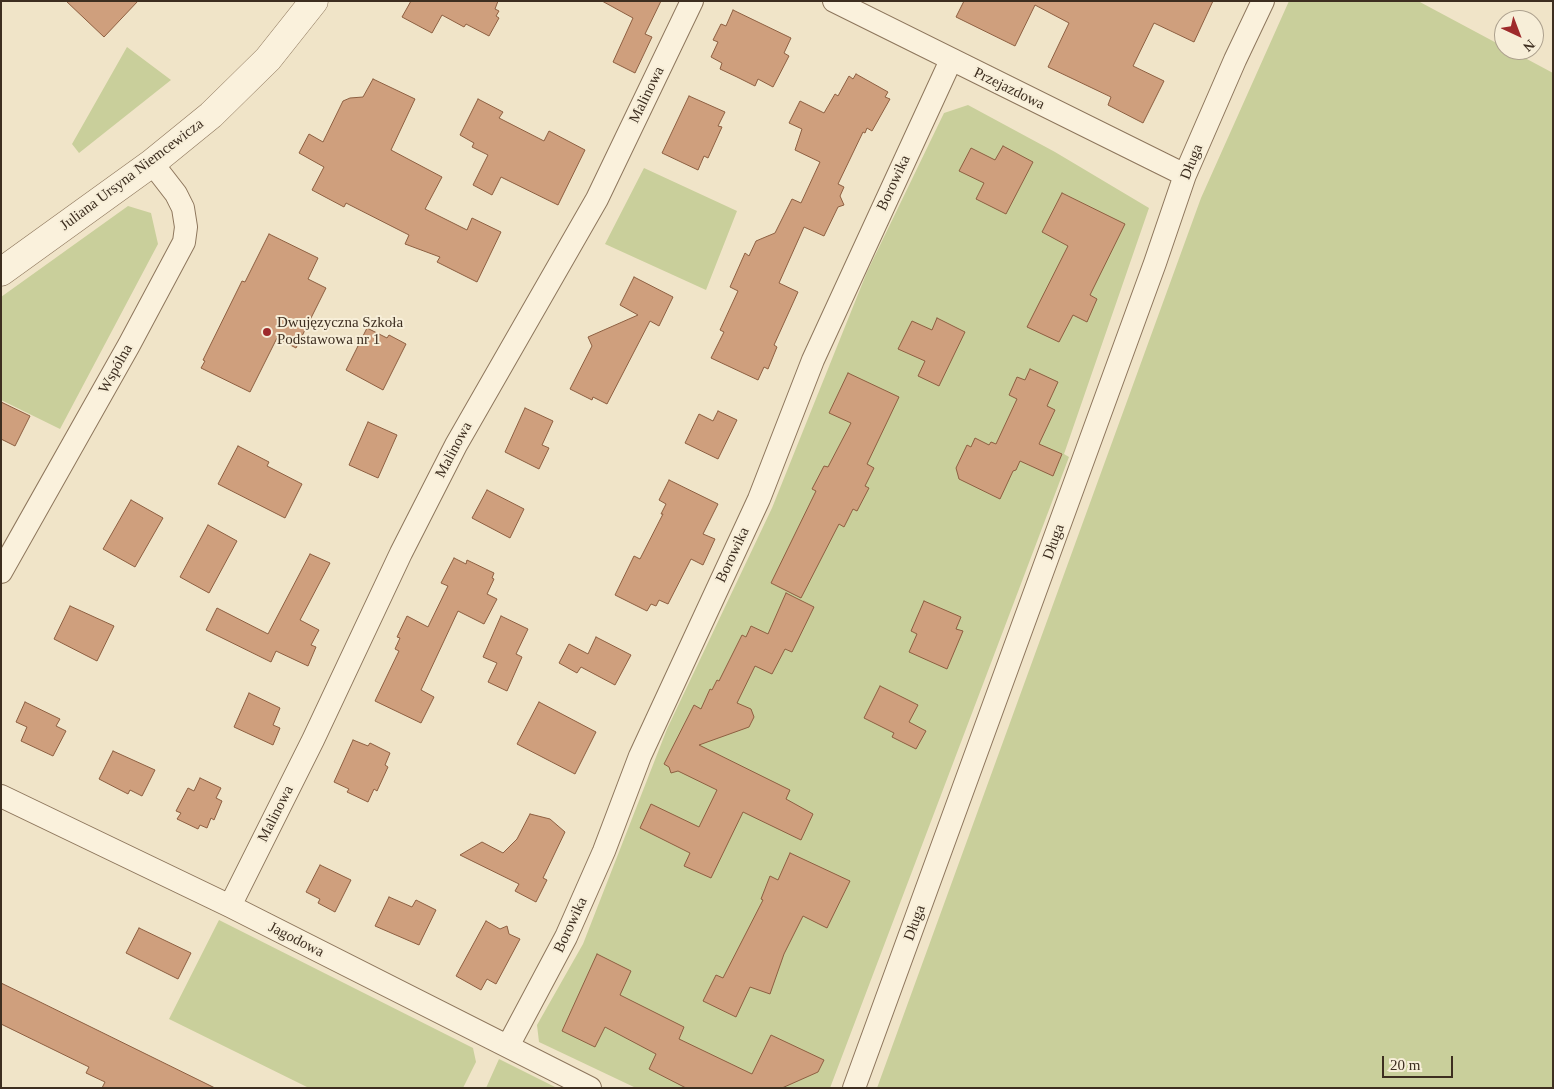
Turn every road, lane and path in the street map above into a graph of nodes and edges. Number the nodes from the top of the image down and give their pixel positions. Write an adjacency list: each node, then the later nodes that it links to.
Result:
1 (314, 1): 6 (street, Juliana Ursyna Niemcewicza)
2 (692, 1): 11 (street, Malinowa)
3 (834, 1): 5 (street, Przejazdowa)
4 (1263, 1): 7 (street, Długa)
5 (951, 60): 7 (street, Przejazdowa); 12 (street, Borowika)
6 (152, 163): 8 (street, Juliana Ursyna Niemcewicza); 9 (street, Wspólna)
7 (1186, 175): 14 (street, Długa)
8 (1, 272)
9 (1, 572)
10 (1, 796): 11 (street, Jagodowa)
11 (230, 906): 12 (street, Jagodowa)
12 (508, 1046): 13 (street, Jagodowa)
13 (590, 1088)
14 (854, 1088)

